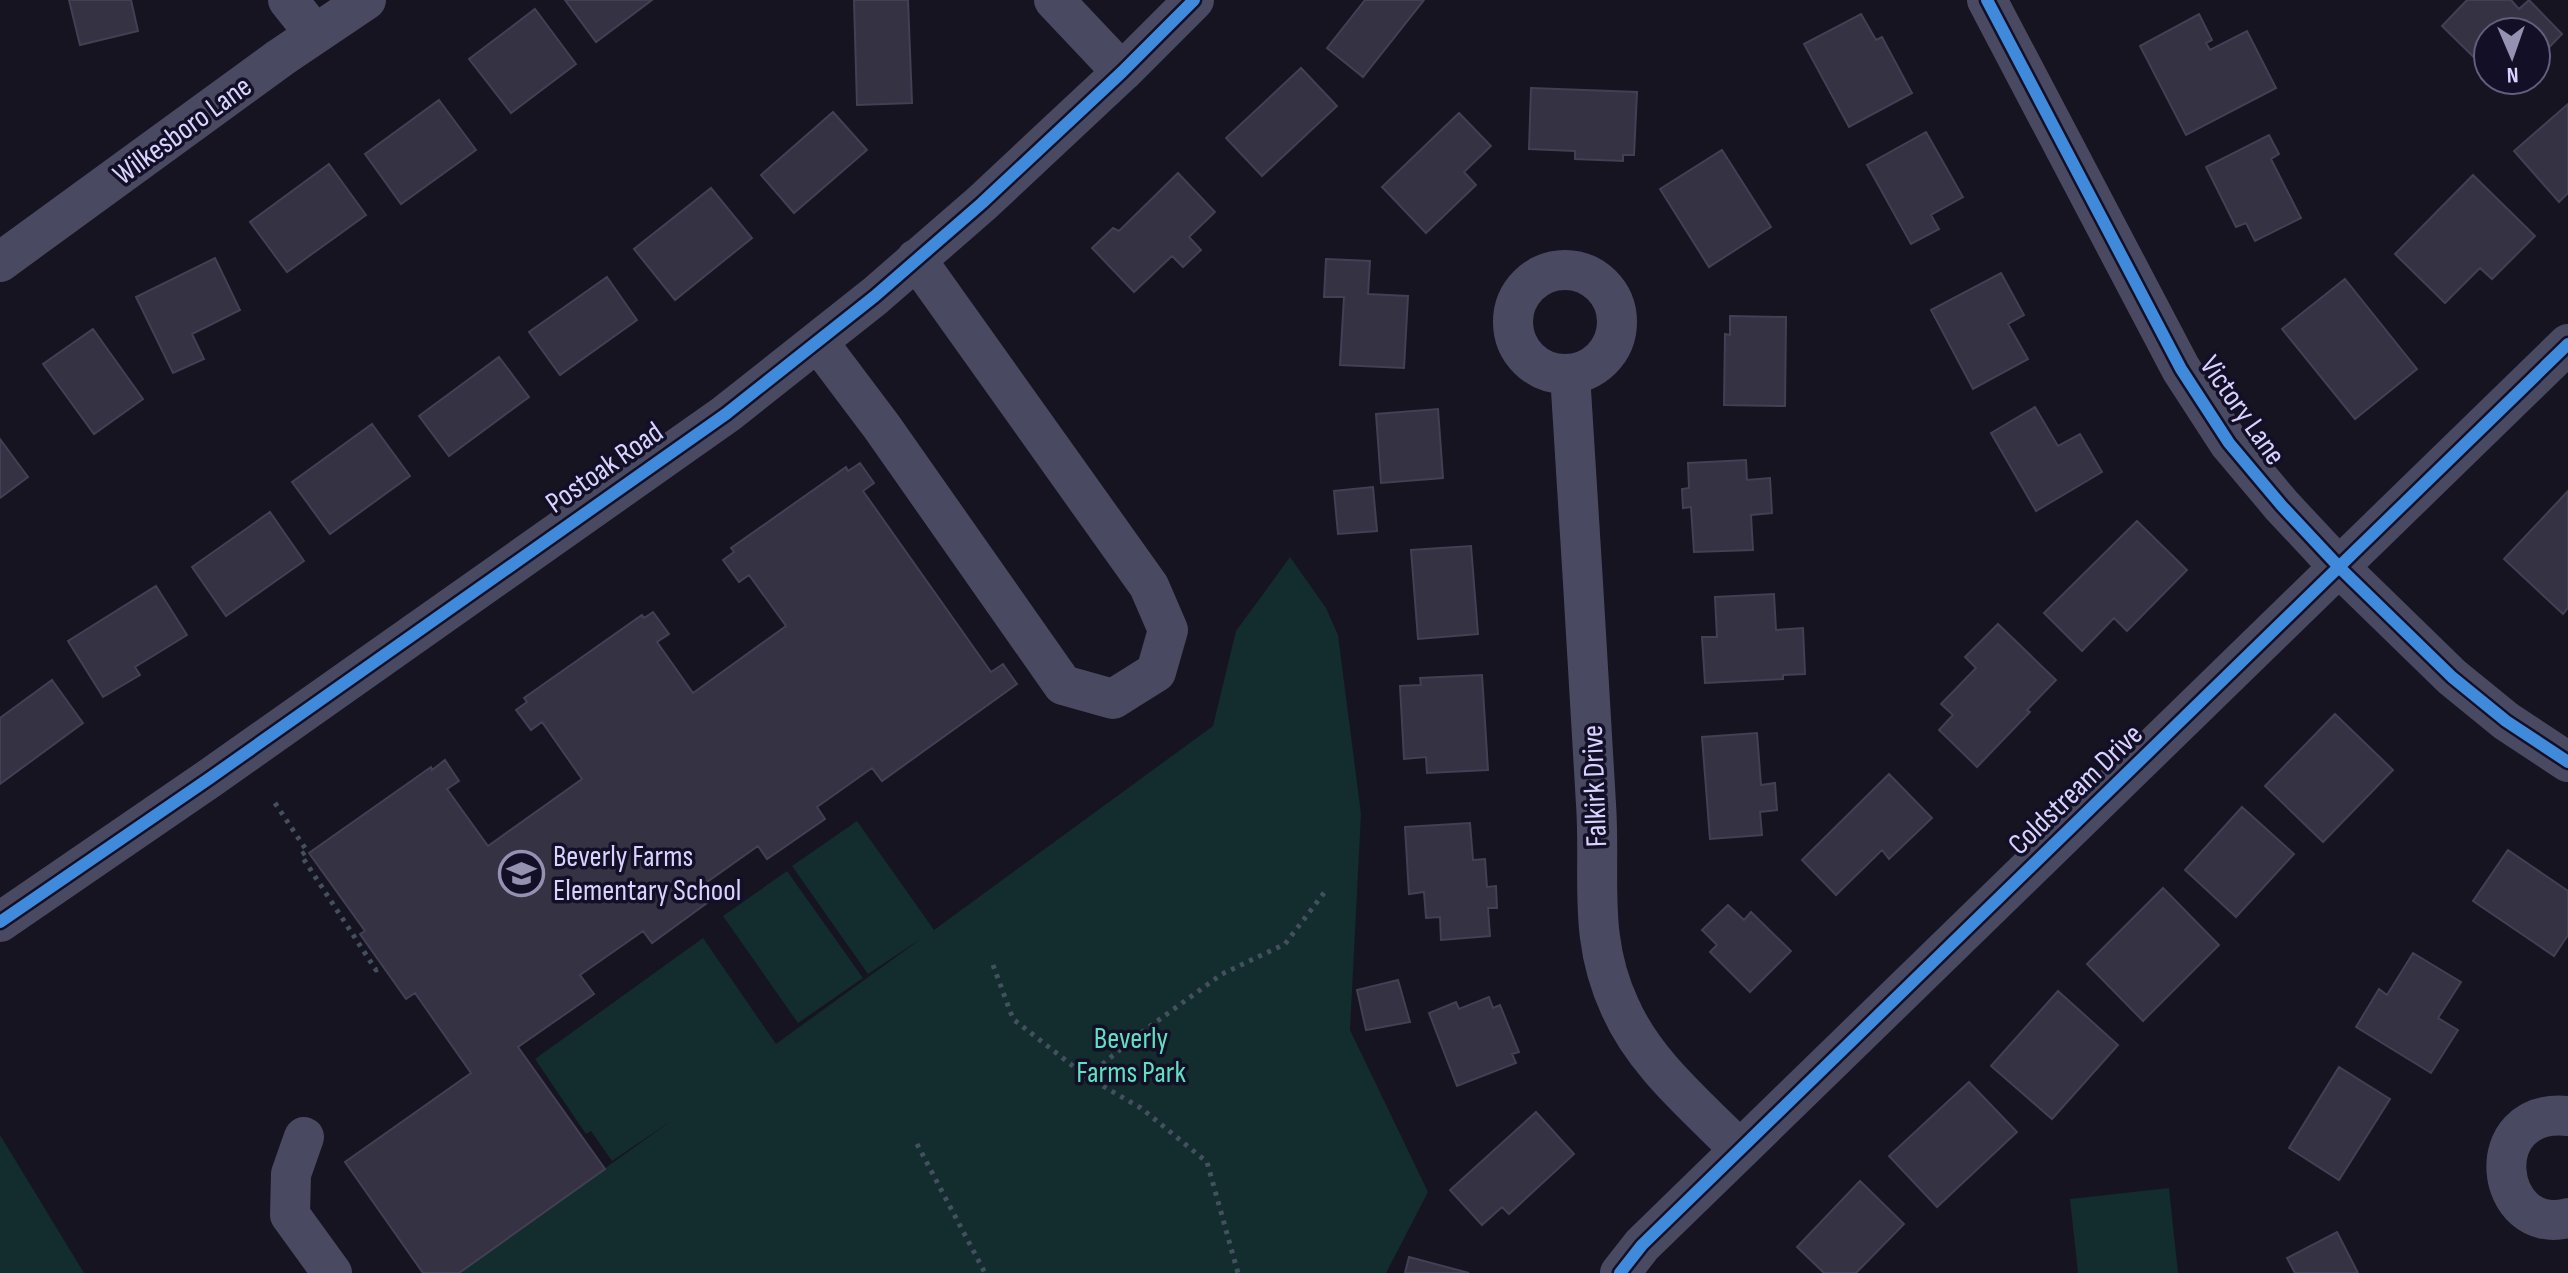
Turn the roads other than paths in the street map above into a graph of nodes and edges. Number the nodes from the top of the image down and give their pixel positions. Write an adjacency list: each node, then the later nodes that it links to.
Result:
1 (288, 0): 6 (street)
2 (366, 0): 6 (street, Wilkesboro Lane)
3 (1054, 0): 7 (street)
4 (1194, 0): 7 (street, Postoak Road)
5 (1987, 0): 13 (street, Victory Lane)
6 (315, 34): 9 (street, Wilkesboro Lane)
7 (1122, 72): 8 (street, Postoak Road)
8 (916, 259): 10 (street, Postoak Road); 10 (street)
9 (0, 262)
10 (818, 342): 15 (street, Postoak Road)
11 (2568, 344): 13 (street, Coldstream Drive)
12 (1570, 374): 18 (street, Falkirk Drive)
13 (2340, 568): 14 (street, Victory Lane); 18 (street, Coldstream Drive)
14 (2568, 762)
15 (0, 922)
16 (2568, 1116): 19 (street)
17 (304, 1137): 20 (street)
18 (1740, 1150): 21 (street, Coldstream Drive)
19 (2568, 1218)
20 (332, 1273)
21 (1620, 1273)

